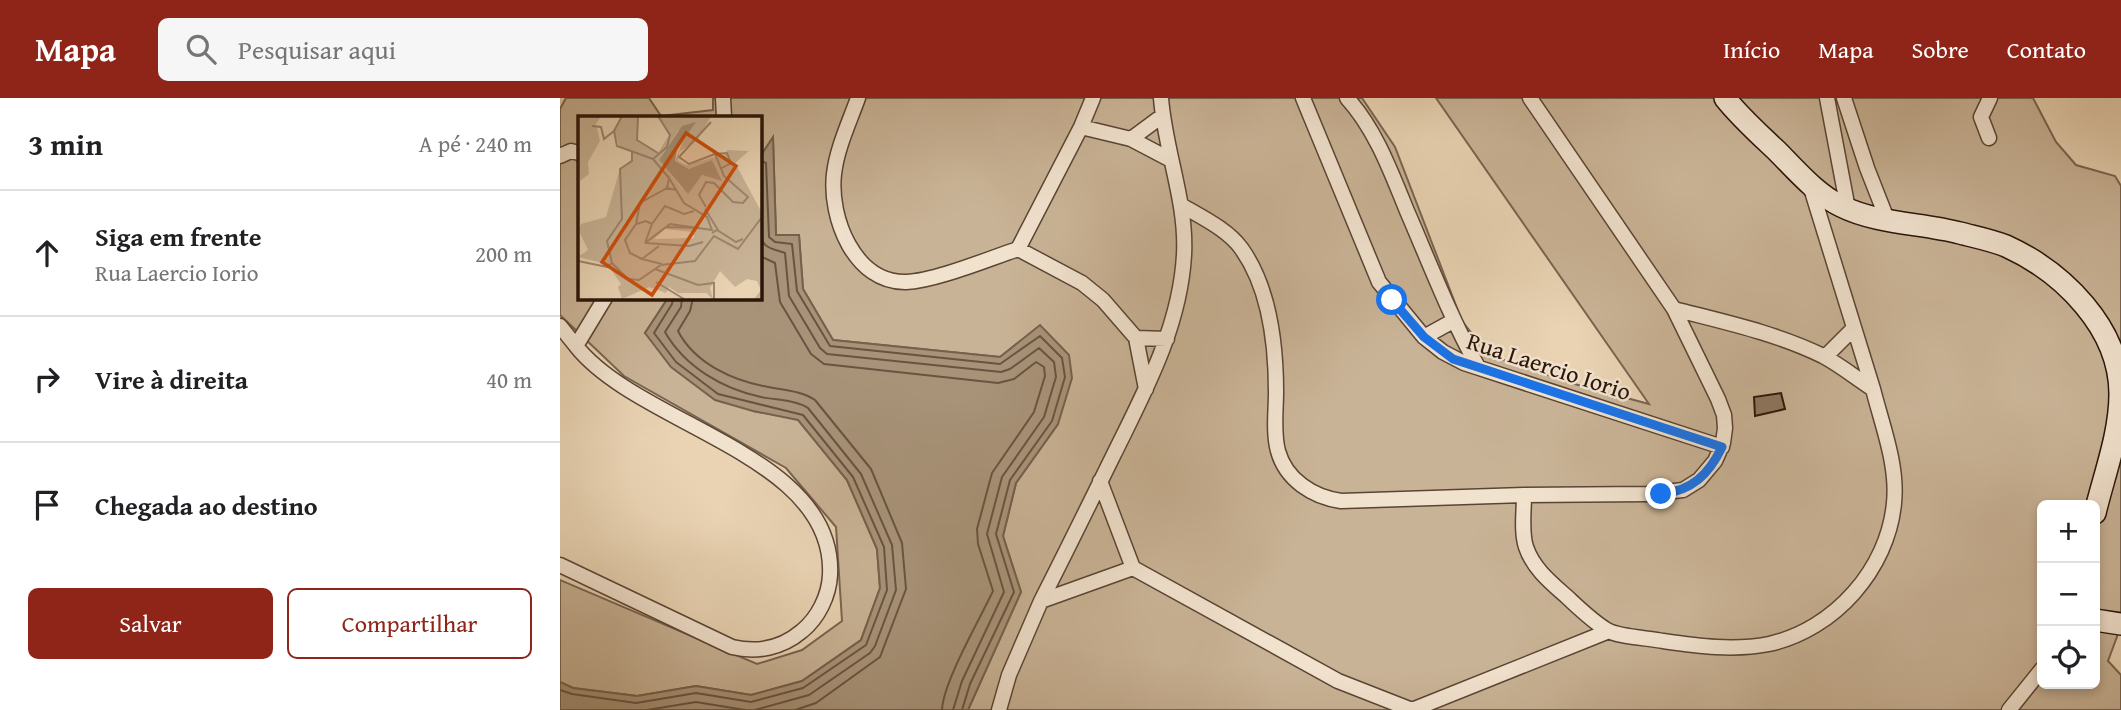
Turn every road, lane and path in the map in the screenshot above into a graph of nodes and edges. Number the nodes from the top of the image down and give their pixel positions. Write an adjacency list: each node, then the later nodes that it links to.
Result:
1 (723, 98): 12 (street)
2 (858, 98): 26 (street)
3 (1093, 98): 14 (street)
4 (1161, 98): 13 (street)
5 (1303, 98): 32 (street, Rua Laercio Iorio)
6 (1347, 98): 29 (street)
7 (1530, 98): 28 (street)
8 (1724, 98): 20 (street)
9 (1827, 98): 22 (street)
10 (1844, 98): 23 (street)
11 (1990, 98): 15 (street)
12 (724, 116)
13 (1162, 116): 16 (street); 19 (street)
14 (1081, 127): 16 (street); 26 (street)
15 (1989, 138)
16 (1131, 139): 19 (street)
17 (578, 153): 18 (street)
18 (560, 156)
19 (1171, 160): 21 (street)
20 (1808, 181): 22 (street); 31 (street)
21 (1181, 205): 24 (street); 25 (street)
22 (1848, 209): 23 (street)
23 (1887, 219): 43 (street)
24 (1211, 223): 25 (street); 42 (street)
25 (1184, 238): 34 (street)
26 (1018, 249): 33 (street)
27 (604, 299): 35 (street)
28 (1674, 309): 36 (street); 40 (street)
29 (1452, 321): 32 (street); 37 (street)
30 (560, 326): 35 (street)
31 (1854, 328): 36 (street); 39 (street)
32 (1424, 337): 37 (street, Rua Laercio Iorio)
33 (1136, 338): 34 (street); 38 (street)
34 (1167, 339): 38 (street)
35 (576, 346): 44 (street)
36 (1825, 357): 39 (street)
37 (1478, 367): 40 (street, Rua Laercio Iorio)
38 (1146, 389): 41 (street)
39 (1873, 389): 49 (street)
40 (1722, 447): 42 (street)
41 (1100, 481): 45 (street); 46 (street)
42 (1524, 495): 49 (street)
43 (2098, 500)
44 (560, 565)
45 (1133, 568): 46 (street); 49 (street)
46 (1041, 601): 51 (street)
47 (2100, 621): 48 (street)
48 (2121, 624)
49 (1609, 631)
50 (2037, 675): 52 (street)
51 (999, 710)
52 (2009, 710)

